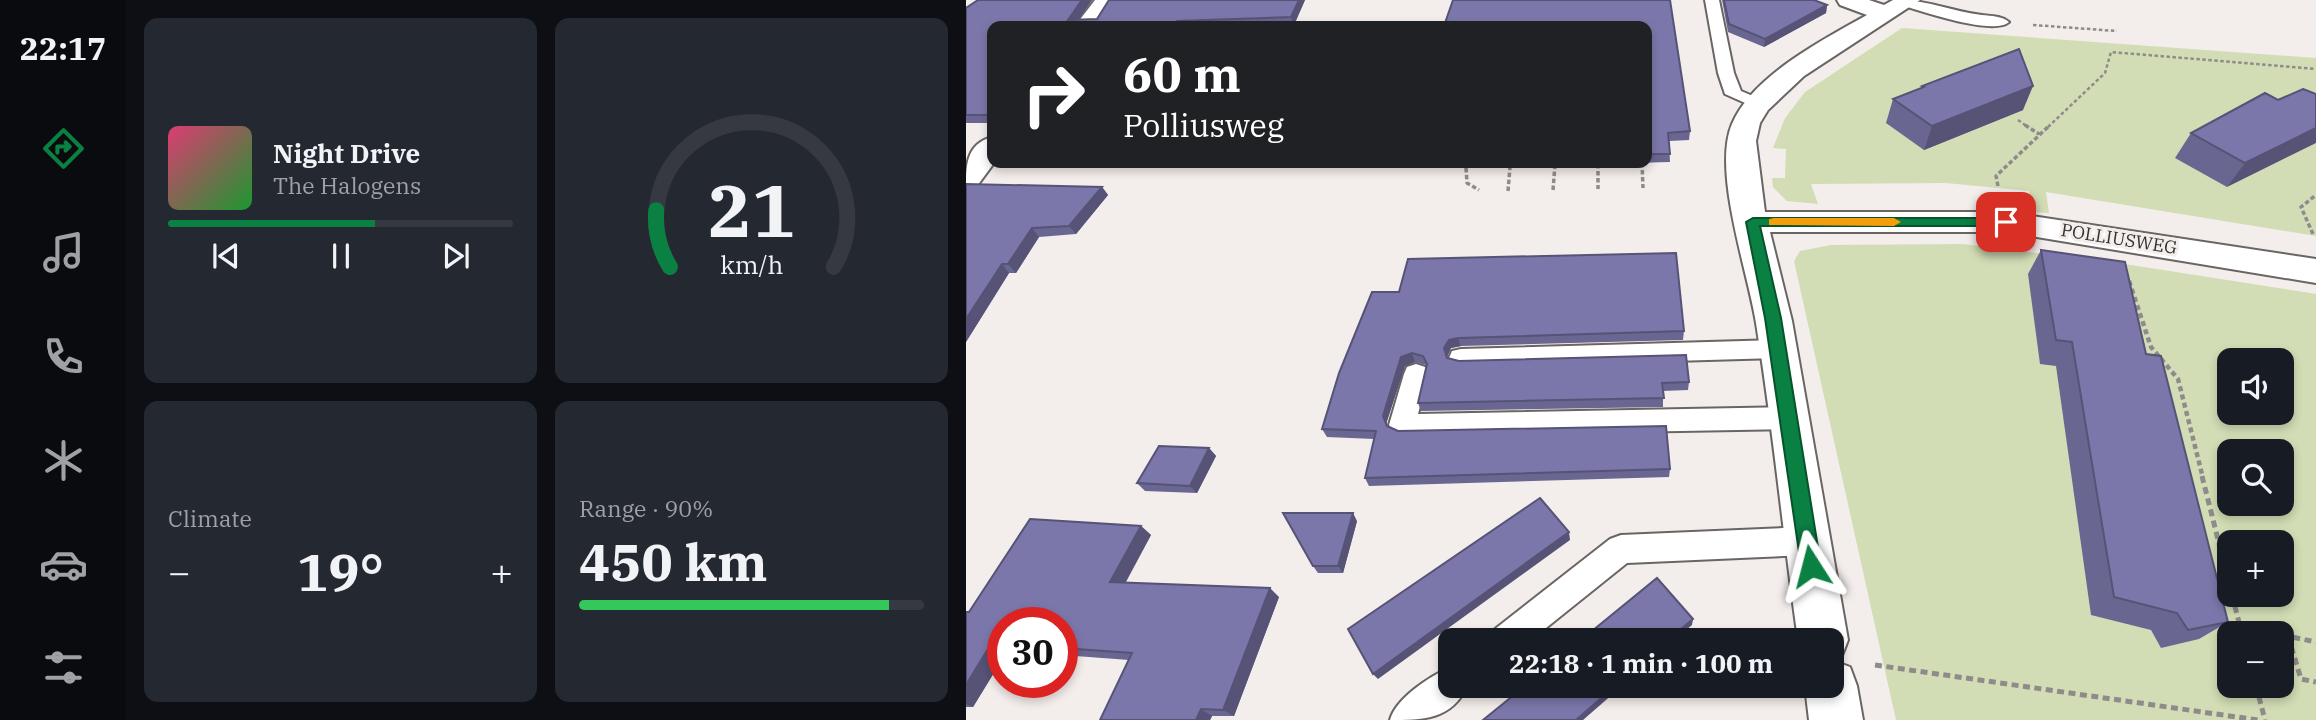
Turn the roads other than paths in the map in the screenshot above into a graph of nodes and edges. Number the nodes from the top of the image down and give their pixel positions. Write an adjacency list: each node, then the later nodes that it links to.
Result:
1 (1107, 0): 5 (street)
2 (1712, 0): 7 (lane)
3 (1849, 0): 4 (street)
4 (1900, 5): 6 (lane); 7 (street)
5 (1091, 21)
6 (2001, 22)
7 (1758, 102): 10 (street)
8 (987, 152): 9 (street)
9 (966, 178)
10 (1753, 222): 11 (street, POLLIUSWEG); 12 (street)
11 (2316, 271)
12 (1778, 349): 13 (lane); 15 (street)
13 (1461, 358)
14 (1416, 374): 15 (lane)
15 (1788, 418): 16 (street)
16 (1807, 541): 17 (lane); 18 (street)
17 (1521, 628)
18 (1821, 628)
19 (1852, 676): 22 (street)
20 (1438, 694): 21 (lane)
21 (1407, 719)
22 (1836, 720)

